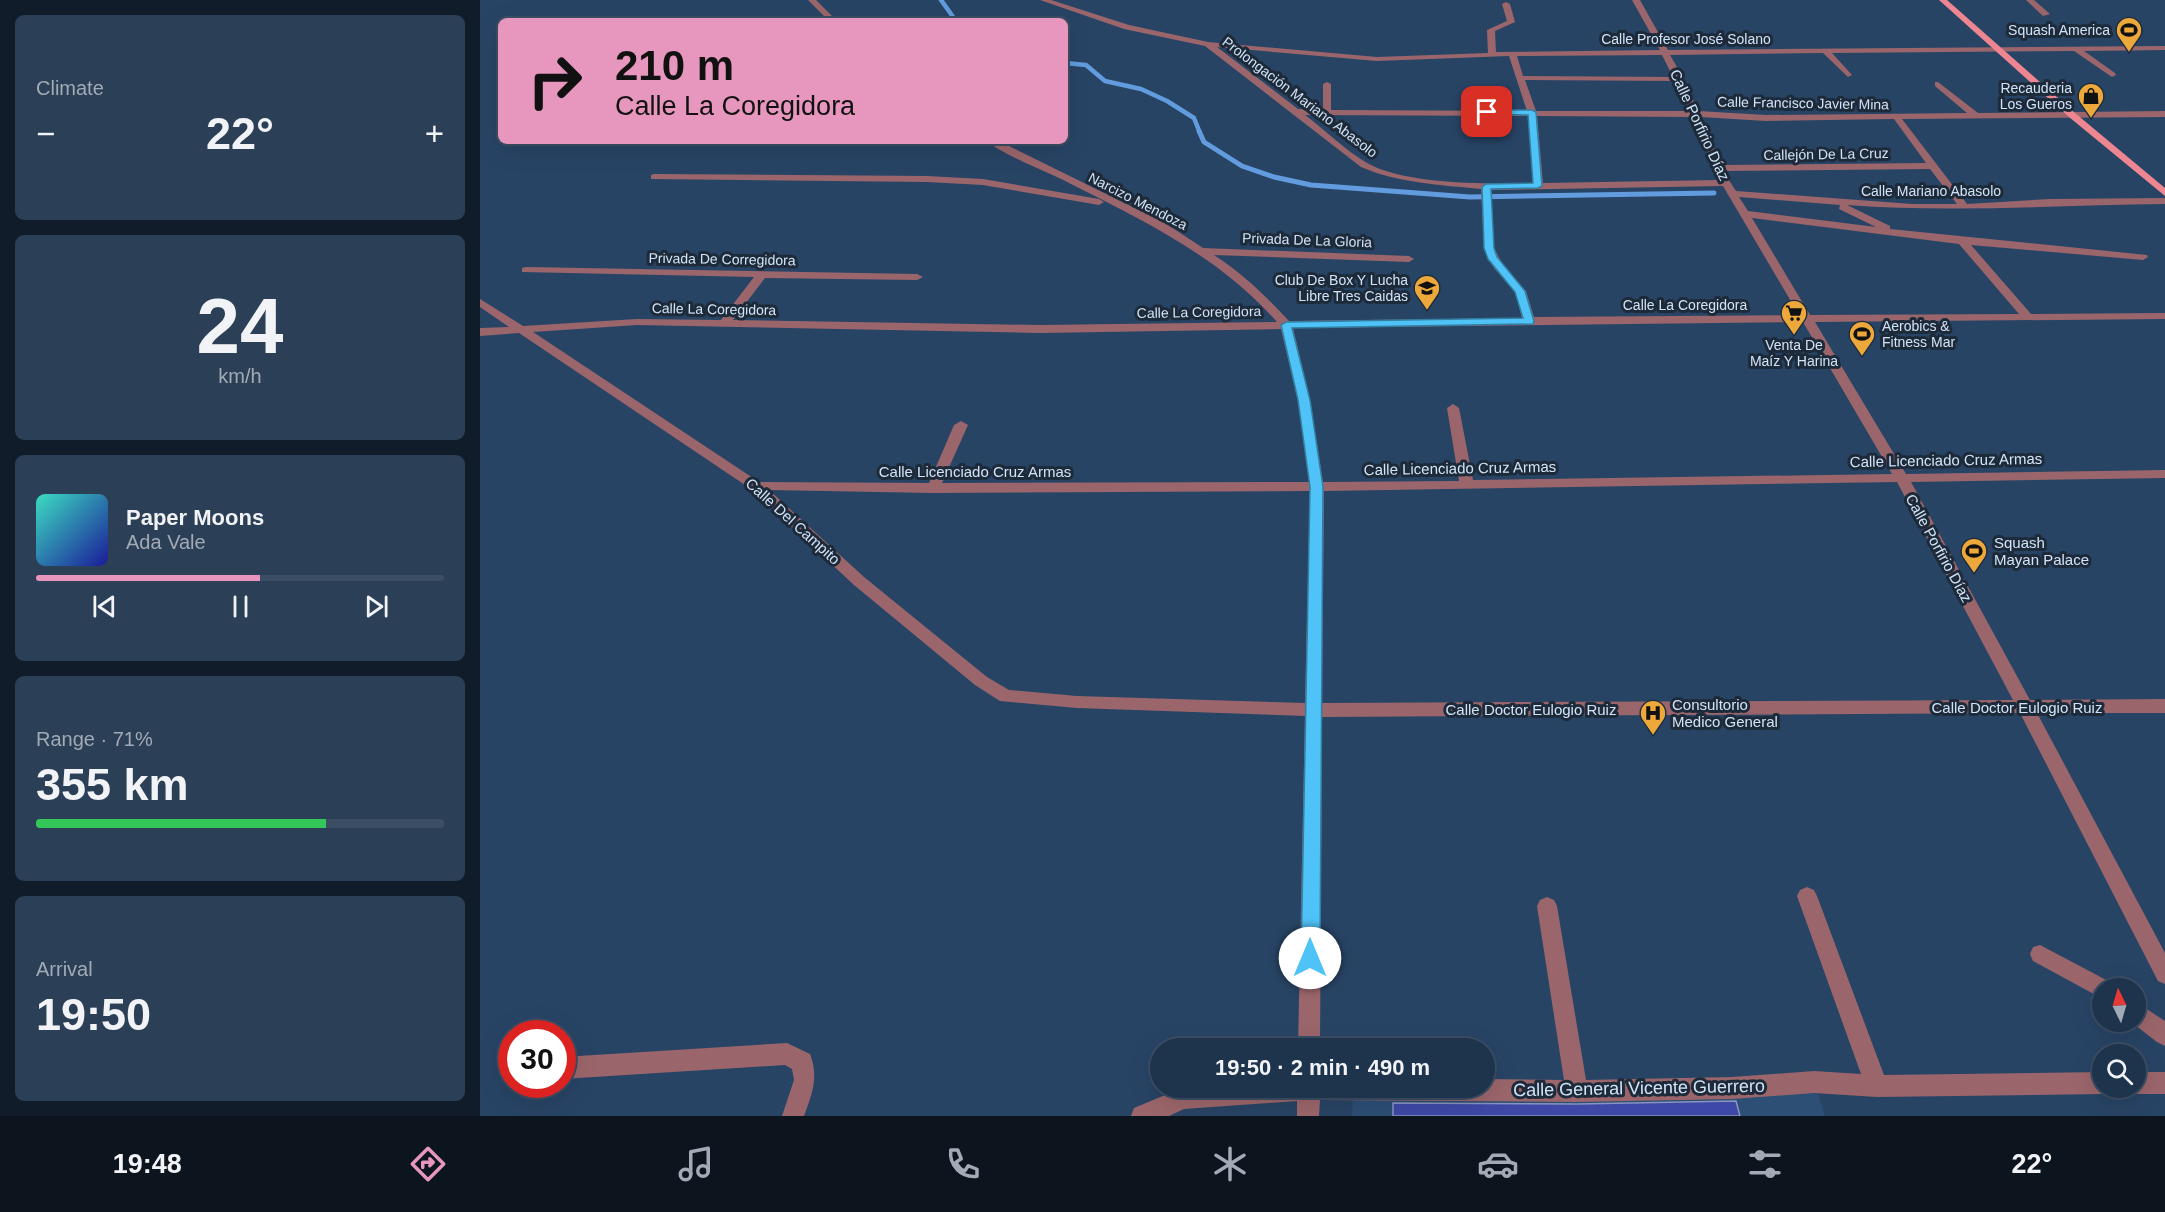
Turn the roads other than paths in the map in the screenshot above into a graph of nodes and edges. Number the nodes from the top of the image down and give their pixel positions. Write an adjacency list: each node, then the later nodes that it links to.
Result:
1 (812, 0): 8 (street)
2 (1044, 0): 9 (street, Prolongación Mariano Abasolo)
3 (1636, 0): 14 (street, Calle Porfirio Díaz)
4 (1943, 0): 12 (main road)
5 (2030, 0): 7 (street)
6 (1506, 4): 16 (street)
7 (2046, 14)
8 (830, 18)
9 (1208, 44): 16 (street, Calle Profesor José Solano); 23 (street, Prolongación Mariano Abasolo)
10 (2165, 48): 11 (street, Calle Profesor José Solano)
11 (2076, 49): 12 (street, Calle Profesor José Solano); 18 (street)
12 (2001, 50): 13 (street, Calle Profesor José Solano); 28 (main road)
13 (1825, 51): 14 (street, Calle Profesor José Solano); 17 (street)
14 (1666, 52): 15 (street, Calle Profesor José Solano); 20 (street, Calle Porfirio Díaz)
15 (1512, 54): 16 (street, Calle Profesor José Solano); 19 (street)
16 (1492, 55)
17 (1848, 75)
18 (2112, 75)
19 (1522, 78): 20 (street); 25 (street)
20 (1680, 79): 26 (street, Calle Porfirio Díaz)
21 (1327, 84): 24 (street)
22 (1938, 84): 29 (street)
23 (1298, 112): 24 (street, Calle Francisco Javier Mina); 37 (street, Prolongación Mariano Abasolo)
24 (1327, 112): 25 (street, Calle Francisco Javier Mina)
25 (1532, 112): 26 (street, Calle Francisco Javier Mina); 35 (street)
26 (1697, 114): 30 (street, Calle Francisco Javier Mina); 33 (street, Calle Porfirio Díaz)
27 (2165, 114): 28 (street, Calle Francisco Javier Mina)
28 (2072, 115): 29 (street, Calle Francisco Javier Mina); 38 (main road)
29 (1977, 117): 30 (street, Calle Francisco Javier Mina)
30 (1897, 118): 32 (street)
31 (998, 144): 41 (street, Narcizo Mendoza)
32 (1935, 166): 33 (street, Callejón De La Cruz); 42 (street)
33 (1717, 168): 36 (street, Calle Porfirio Díaz)
34 (654, 177): 41 (street)
35 (1538, 186): 36 (street, Prolongación Mariano Abasolo); 37 (street, Prolongación Mariano Abasolo)
36 (1730, 188): 40 (street, Calle Mariano Abasolo); 43 (street, Calle Porfirio Díaz)
37 (1486, 190): 56 (street)
38 (2165, 193)
39 (2165, 201): 42 (street, Calle Mariano Abasolo)
40 (1835, 203): 42 (street, Calle Mariano Abasolo); 44 (street)
41 (1120, 206): 46 (street, Narcizo Mendoza)
42 (1964, 207)
43 (1745, 214): 44 (street); 55 (street, Calle Porfirio Díaz)
44 (1896, 233): 45 (street)
45 (1962, 241): 47 (street); 54 (street)
46 (1204, 251): 48 (street, Privada De La Gloria); 58 (street, Narcizo Mendoza)
47 (2143, 257)
48 (1409, 259)
49 (526, 270): 50 (street, Privada De Corregidora)
50 (762, 274): 51 (street, Privada De Corregidora); 57 (street)
51 (917, 277)
52 (480, 302): 59 (street, Calle Del Campito)
53 (2165, 316): 54 (street, Calle La Coregidora)
54 (2028, 317): 55 (street, Calle La Coregidora)
55 (1807, 320): 56 (street, Calle La Coregidora); 64 (street, Calle Porfirio Díaz)
56 (1529, 321): 58 (street, Calle La Coregidora)
57 (724, 324): 58 (street, Calle La Coregidora); 59 (street, Calle La Coregidora)
58 (1286, 325): 67 (street)
59 (522, 329): 60 (street, Calle La Coregidora); 66 (street, Calle Del Campito)
60 (480, 332)
61 (1453, 408): 65 (street)
62 (962, 425): 68 (street)
63 (2165, 474): 64 (street, Calle Licenciado Cruz Armas)
64 (1901, 477): 65 (street, Calle Licenciado Cruz Armas); 71 (street, Calle Porfirio Díaz)
65 (1467, 484): 67 (street, Calle Licenciado Cruz Armas)
66 (756, 486): 68 (street, Calle Licenciado Cruz Armas); 69 (street, Calle Del Campito)
67 (1317, 487): 68 (street, Calle Licenciado Cruz Armas); 72 (street)
68 (933, 489)
69 (1077, 702): 72 (street, Calle Doctor Eulogio Ruiz)
70 (2165, 706): 71 (street, Calle Doctor Eulogio Ruiz)
71 (2026, 708): 72 (street, Calle Doctor Eulogio Ruiz); 76 (street, Calle Porfirio Díaz)
72 (1312, 710): 80 (street)
73 (1807, 896): 85 (street)
74 (1547, 906): 87 (street)
75 (2040, 954): 77 (street)
76 (2165, 974)
77 (2092, 983)
78 (2146, 1020): 79 (street)
79 (2165, 1035)
80 (1309, 1038)
81 (576, 1067): 90 (street)
82 (2092, 1083): 85 (street, Calle General Vicente Guerrero)
83 (2146, 1083): 84 (street)
84 (2165, 1083)
85 (1877, 1086): 87 (street, Calle General Vicente Guerrero)
86 (1495, 1090): 87 (street, Calle General Vicente Guerrero)
87 (1577, 1091)
88 (1184, 1098): 91 (street, Calle General Vicente Guerrero)
89 (1309, 1098): 92 (street)
90 (793, 1116)
91 (1142, 1116)
92 (1308, 1116)

